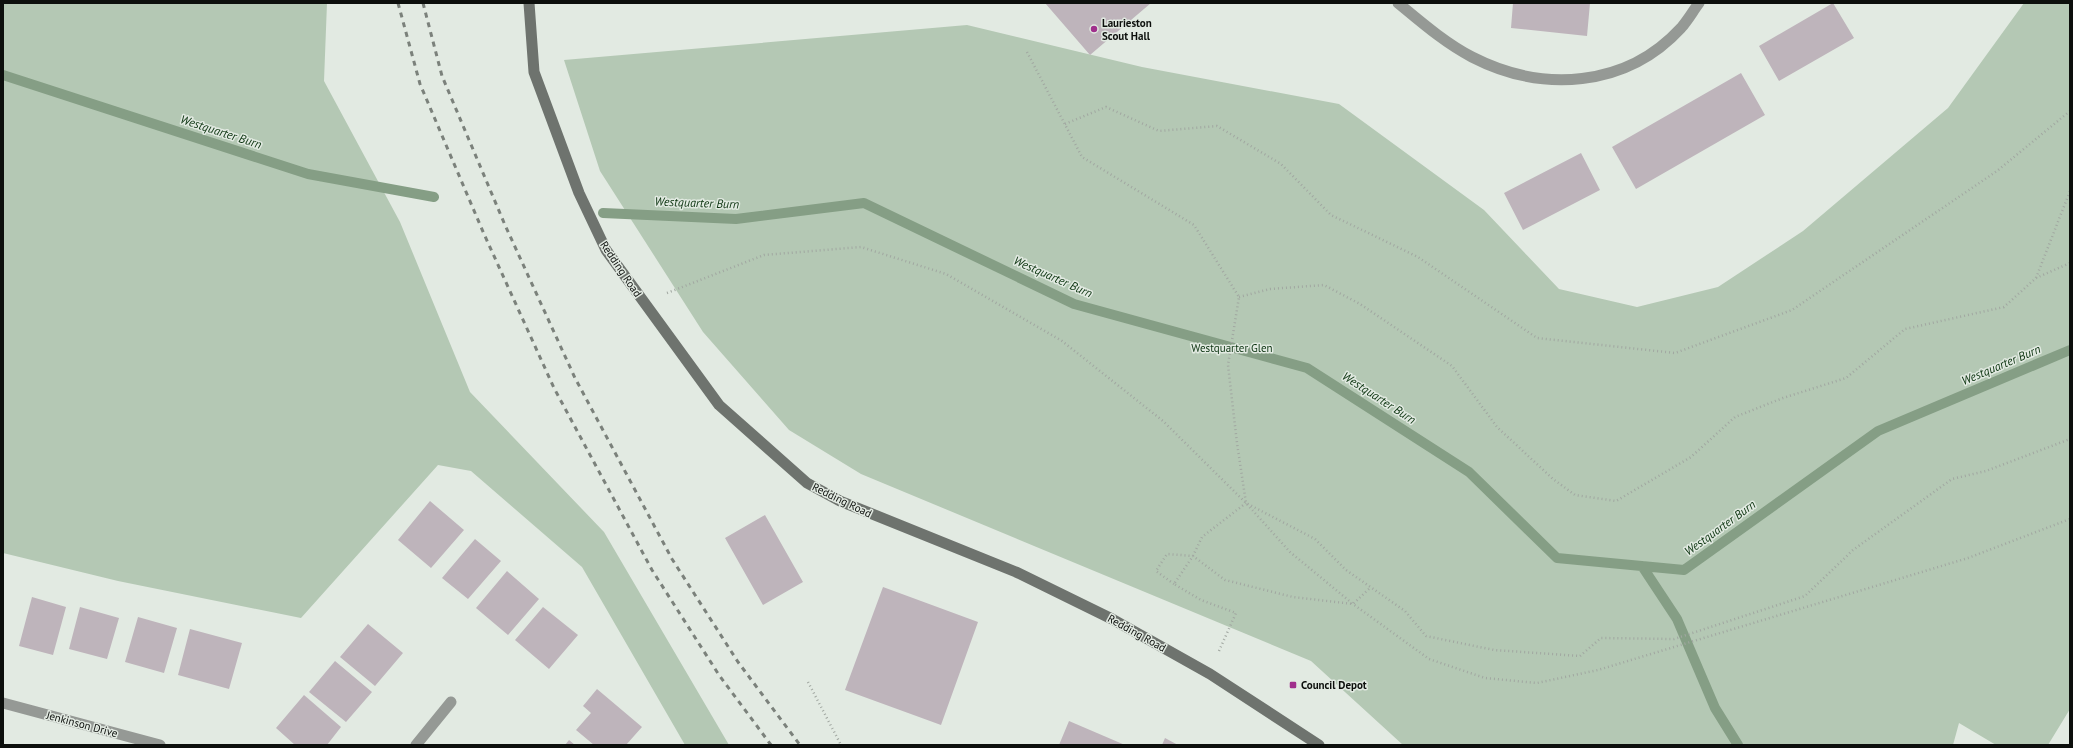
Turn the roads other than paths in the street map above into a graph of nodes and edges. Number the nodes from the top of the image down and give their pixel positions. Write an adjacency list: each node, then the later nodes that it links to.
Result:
1 (529, 3): 8 (main road, Redding Road)
2 (1398, 3): 3 (street)
3 (1699, 3)
4 (451, 702): 7 (street)
5 (3, 703): 6 (street, Jenkinson Drive)
6 (160, 745)
7 (416, 745)
8 (1319, 745)

